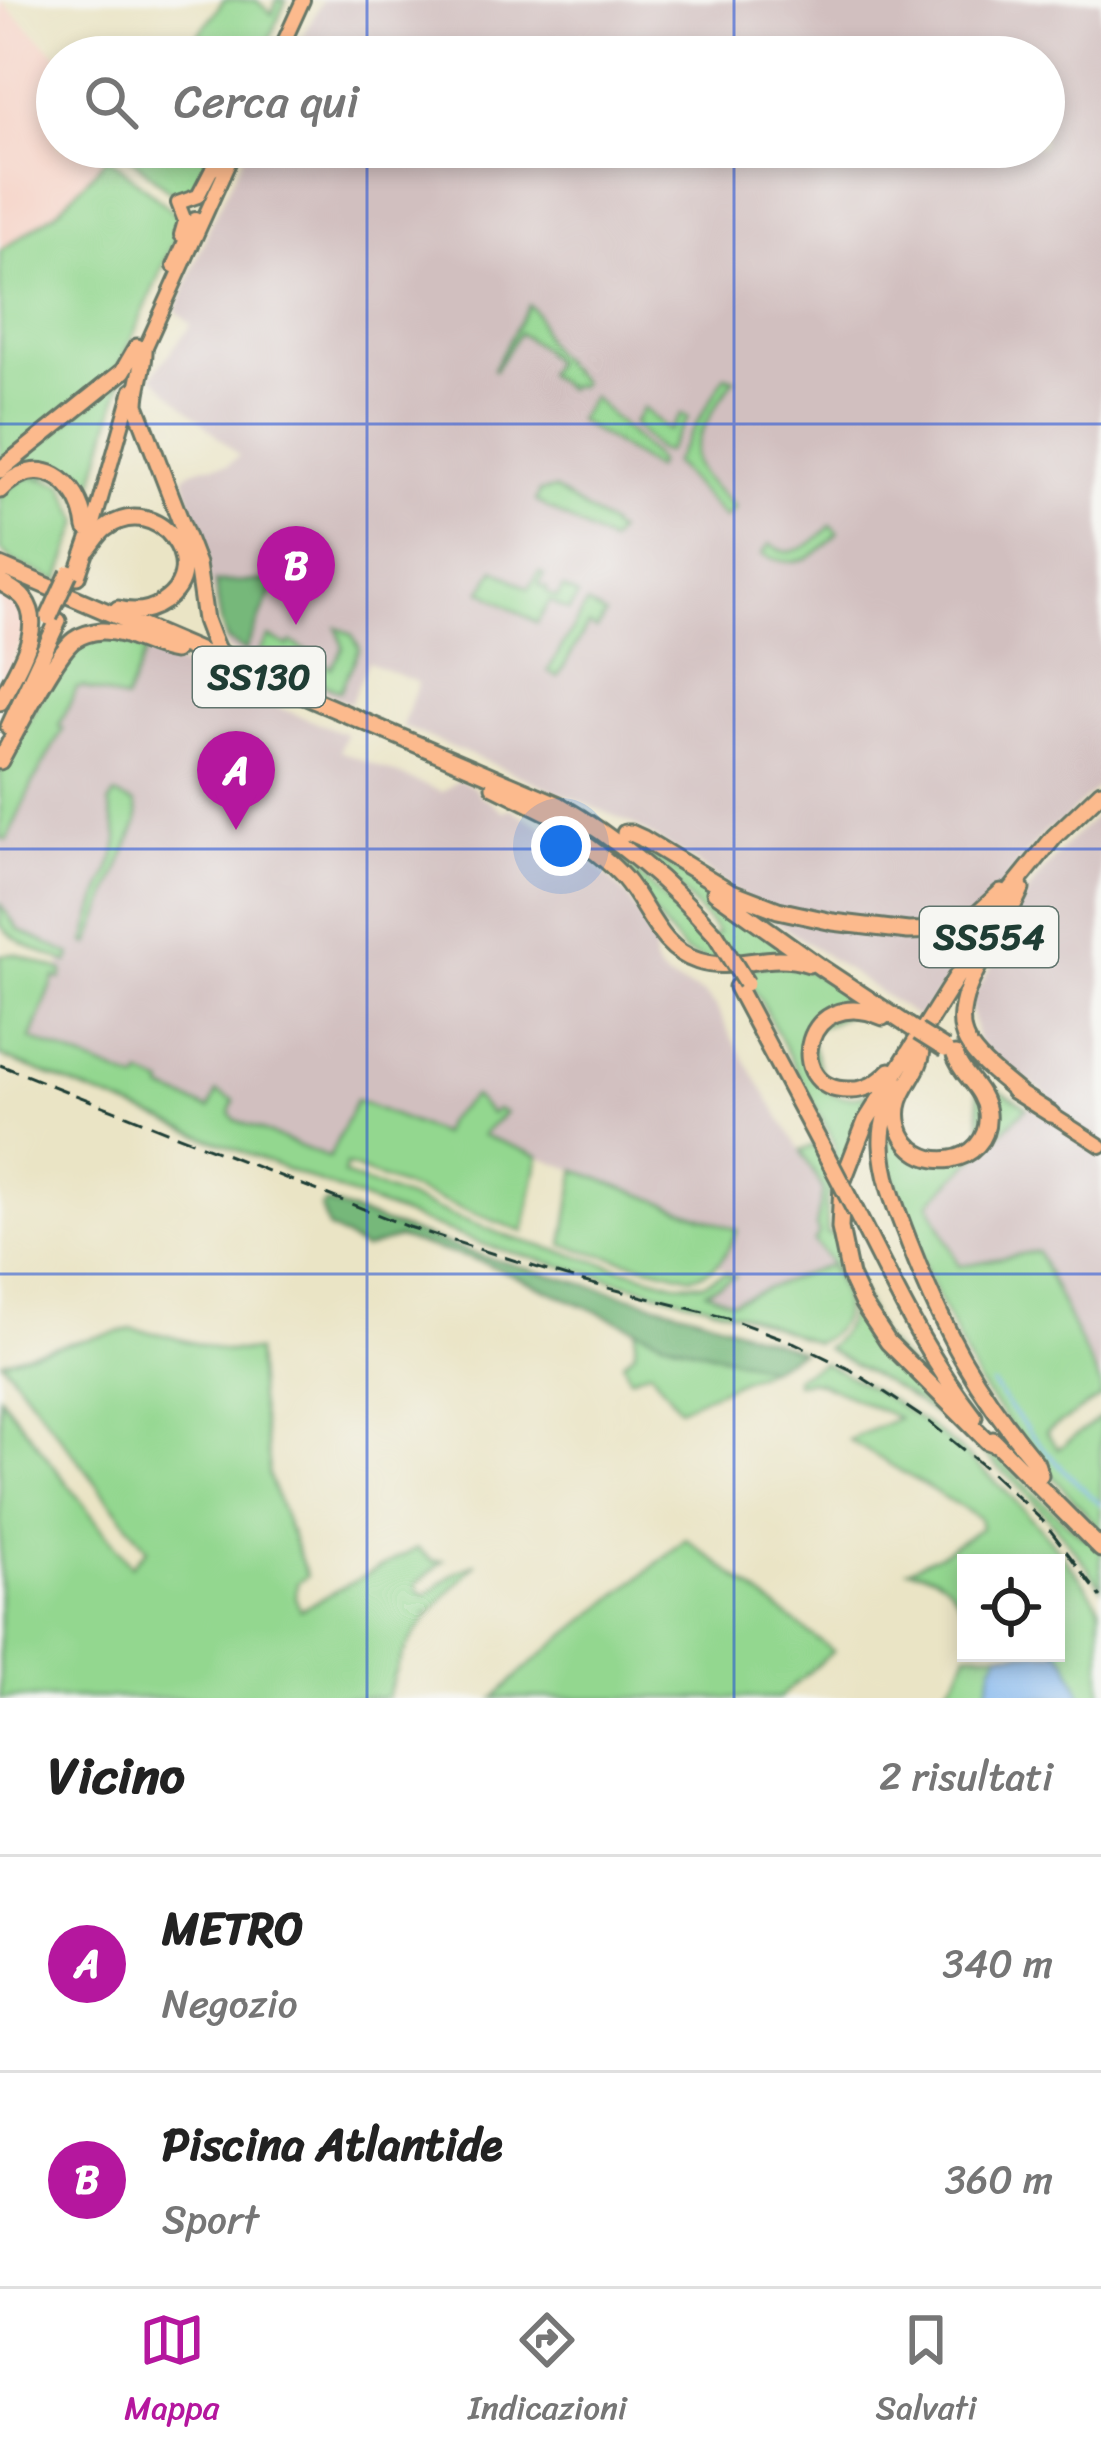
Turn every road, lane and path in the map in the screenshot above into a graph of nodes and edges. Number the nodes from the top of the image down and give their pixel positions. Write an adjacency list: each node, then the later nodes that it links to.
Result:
1 (294, 0): 3 (main road)
2 (303, 0): 4 (main road)
3 (281, 36)
4 (284, 36)
5 (215, 168): 8 (main road)
6 (218, 168): 8 (main road)
7 (222, 168): 9 (main road)
8 (181, 249): 9 (main road)
9 (141, 348): 10 (highway); 12 (main road); 22 (highway)
10 (0, 470)
11 (0, 490): 12 (highway)
12 (89, 527): 13 (highway); 16 (highway)
13 (88, 549): 16 (highway); 19 (highway)
14 (0, 556): 18 (highway)
15 (0, 566): 18 (highway, SS130)
16 (73, 574): 20 (highway)
17 (0, 579): 21 (highway, SS130); 23 (highway)
18 (36, 581): 19 (highway, SS130)
19 (84, 601): 22 (highway, SS130)
20 (53, 619): 24 (highway); 25 (highway)
21 (174, 651): 26 (highway); 27 (highway, SS130)
22 (245, 671): 27 (highway, SS130)
23 (0, 702)
24 (0, 724)
25 (0, 748)
26 (0, 761)
27 (518, 791): 29 (highway, SS130); 33 (highway, SS130); 42 (highway, bridge)
28 (1101, 796): 30 (highway, SS554); 31 (highway, SS554)
29 (625, 833): 30 (highway); 32 (highway, SS130)
30 (1054, 837): 36 (highway, SS554)
31 (1021, 889): 36 (highway, SS554); 39 (highway)
32 (804, 955): 33 (highway, SS130); 34 (highway)
33 (823, 969): 34 (highway, SS130)
34 (885, 1010): 35 (highway, SS130)
35 (899, 1023): 36 (highway); 36 (highway)
36 (916, 1044): 37 (highway, bridge); 37 (highway); 38 (highway, SS554)
37 (950, 1052): 39 (highway)
38 (893, 1086): 43 (highway); 44 (highway)
39 (1021, 1095): 40 (highway)
40 (1051, 1114): 41 (main road)
41 (1101, 1146)
42 (857, 1204): 43 (highway); 44 (highway)
43 (998, 1445): 45 (highway)
44 (1040, 1475): 45 (highway)
45 (1093, 1532): 46 (highway)
46 (1101, 1549)

